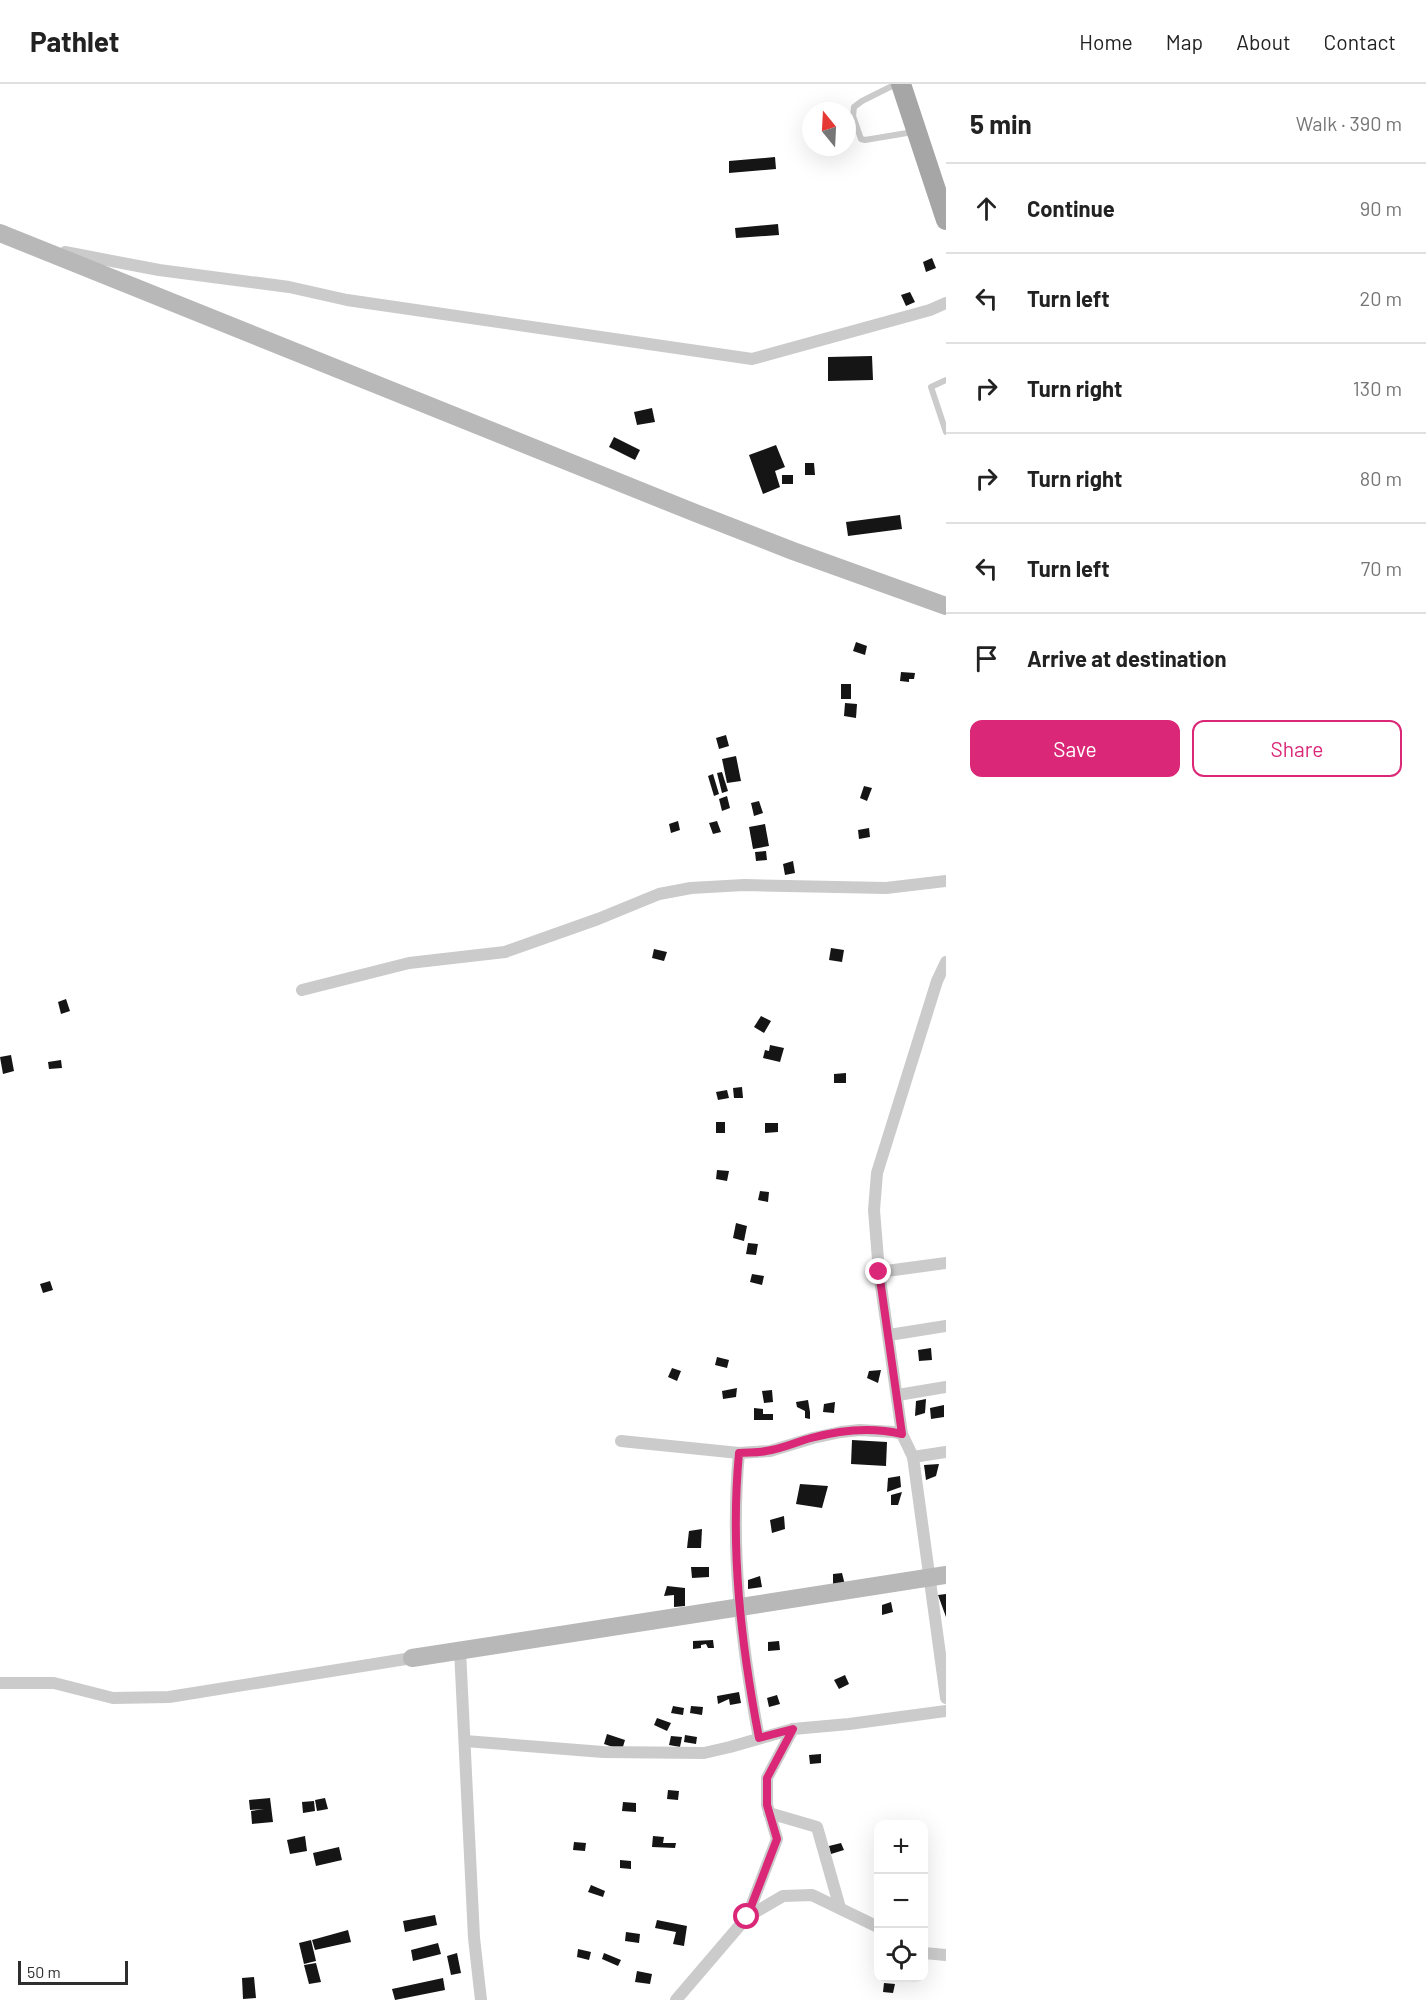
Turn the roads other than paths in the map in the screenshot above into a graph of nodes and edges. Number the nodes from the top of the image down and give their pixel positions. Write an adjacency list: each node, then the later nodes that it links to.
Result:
1 (899, 84): 2 (main road); 2 (lane)
2 (916, 131): 3 (main road)
3 (946, 220)
4 (0, 233): 5 (street)
5 (34, 247): 6 (street); 9 (street)
6 (946, 303)
7 (946, 380): 8 (lane)
8 (946, 432)
9 (946, 606)
10 (946, 881): 12 (street)
11 (946, 962): 14 (street)
12 (302, 990)
13 (946, 1263): 14 (street)
14 (879, 1272): 16 (street)
15 (946, 1326): 16 (street)
16 (889, 1335): 18 (street)
17 (946, 1387): 18 (street)
18 (898, 1395): 19 (street)
19 (902, 1434): 22 (street); 23 (street)
20 (621, 1441): 22 (street)
21 (946, 1452): 23 (street)
22 (739, 1453): 25 (street)
23 (913, 1457): 24 (street)
24 (937, 1576): 25 (street); 26 (street)
25 (739, 1607): 27 (street); 33 (street)
26 (942, 1640): 30 (street)
27 (460, 1650): 28 (street); 34 (street)
28 (412, 1658): 29 (street)
29 (0, 1683)
30 (946, 1698)
31 (946, 1710): 32 (street)
32 (793, 1729): 33 (street); 35 (street)
33 (759, 1738): 34 (street)
34 (465, 1741): 41 (street)
35 (769, 1813): 36 (street); 37 (street)
36 (840, 1908): 37 (street); 38 (street)
37 (747, 1917): 42 (street)
38 (874, 1925)
39 (928, 1953): 40 (street)
40 (946, 1955)
41 (481, 2000)
42 (676, 2000)

